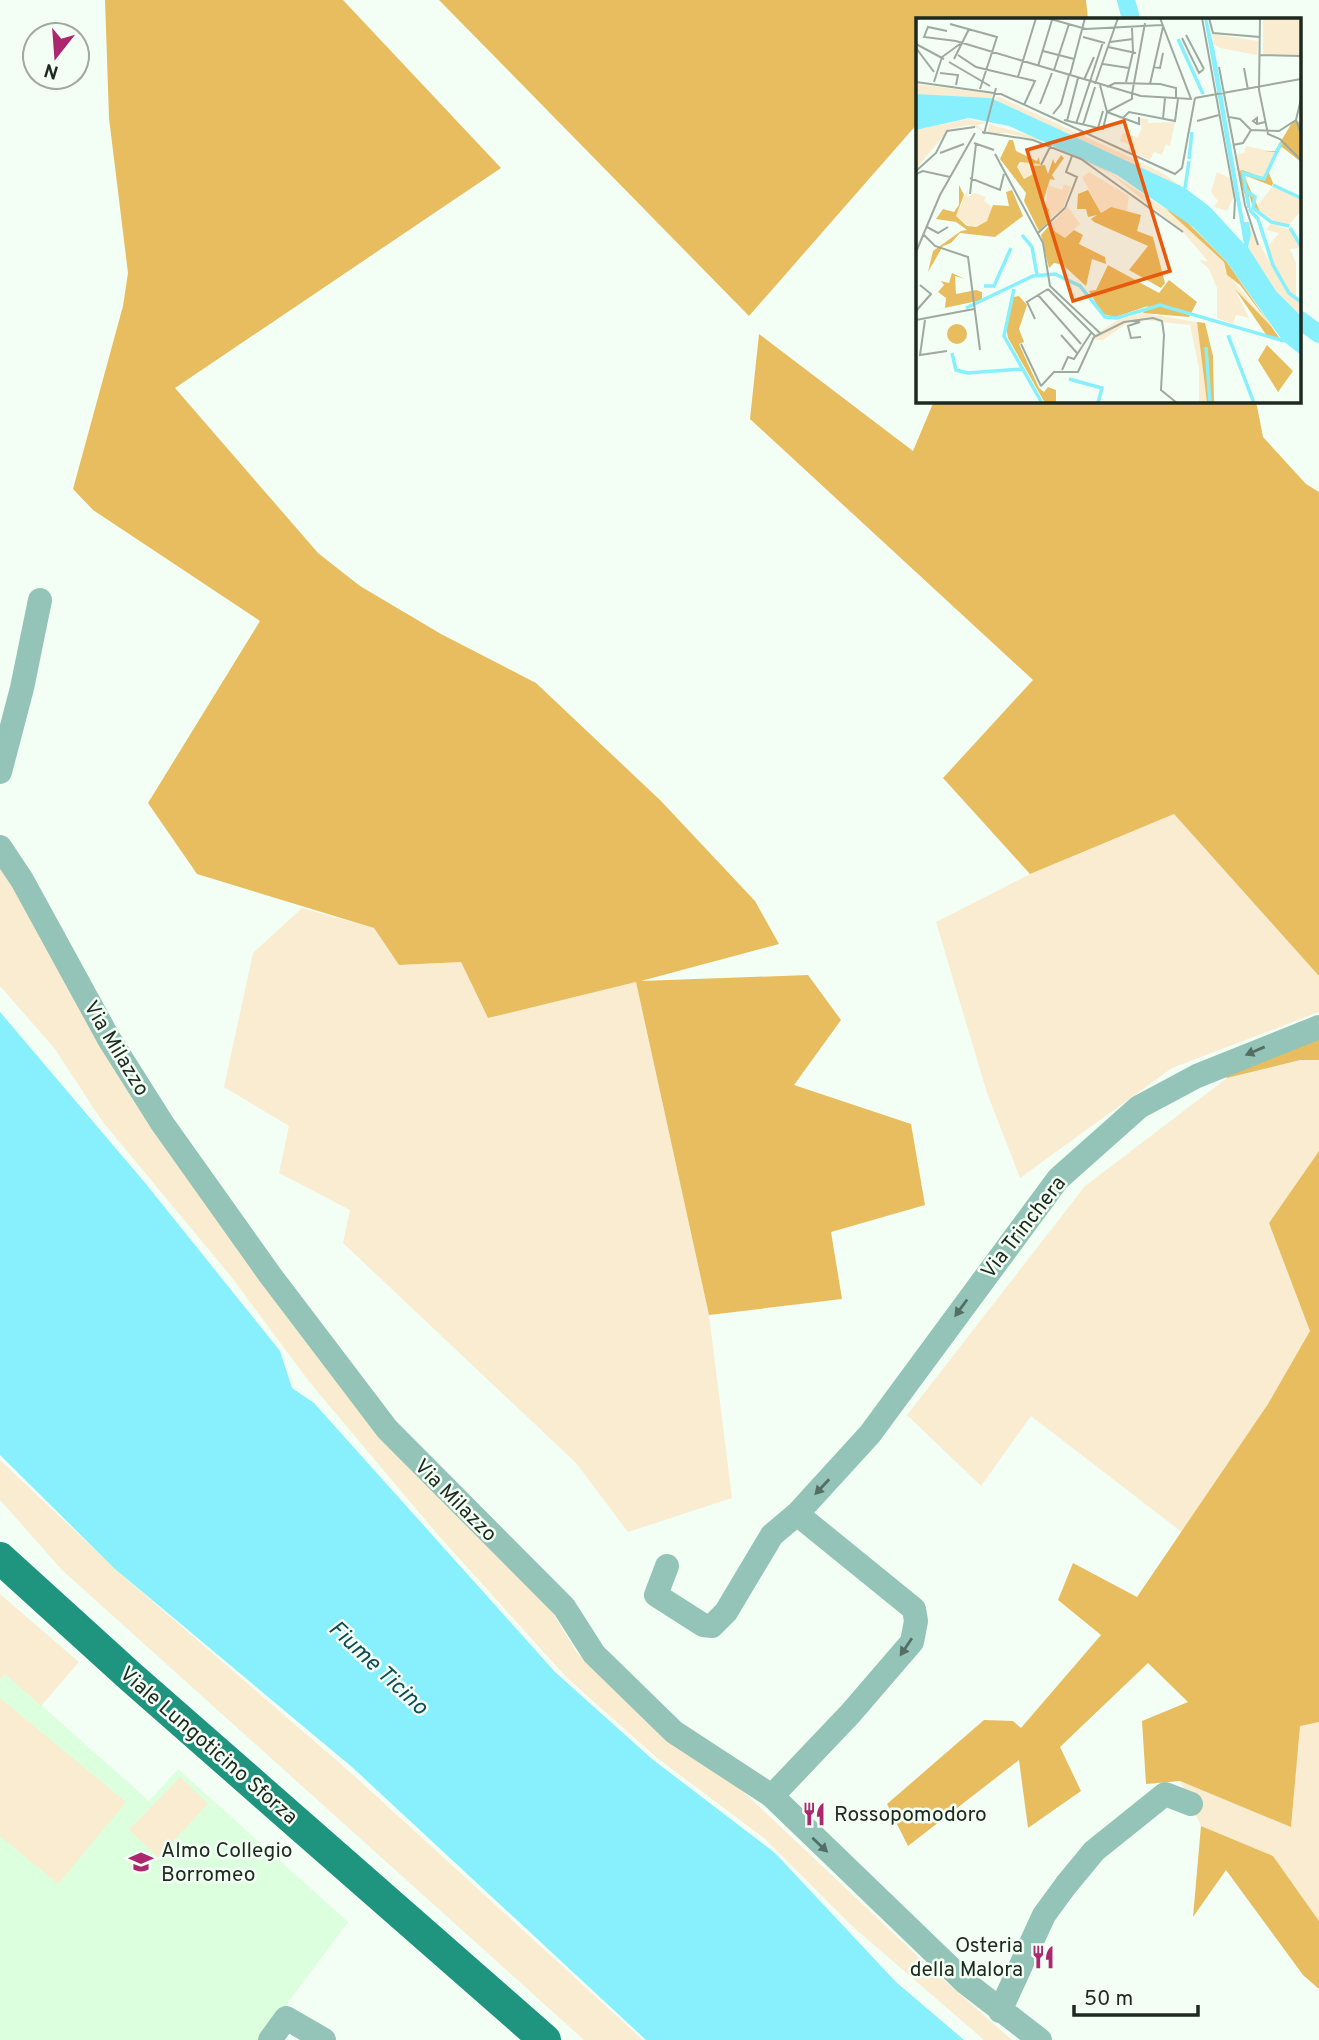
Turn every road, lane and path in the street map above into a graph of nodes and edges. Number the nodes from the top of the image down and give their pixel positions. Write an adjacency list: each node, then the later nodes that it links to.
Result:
1 (40, 600): 2 (street)
2 (0, 772)
3 (0, 847): 8 (street, Via Milazzo)
4 (1319, 1027): 5 (street, Via Trinchera, one-way to 5)
5 (797, 1514): 7 (street, Via Trinchera); 8 (street, one-way to 8)
6 (0, 1558): 13 (main road, Viale Lungoticino Sforza)
7 (667, 1566)
8 (772, 1797): 10 (street, Via Milazzo, one-way to 10)
9 (1191, 1804): 10 (street)
10 (1000, 2011): 14 (street, Via Milazzo)
11 (270, 2040): 12 (street)
12 (324, 2040)
13 (545, 2040)
14 (1040, 2040)

